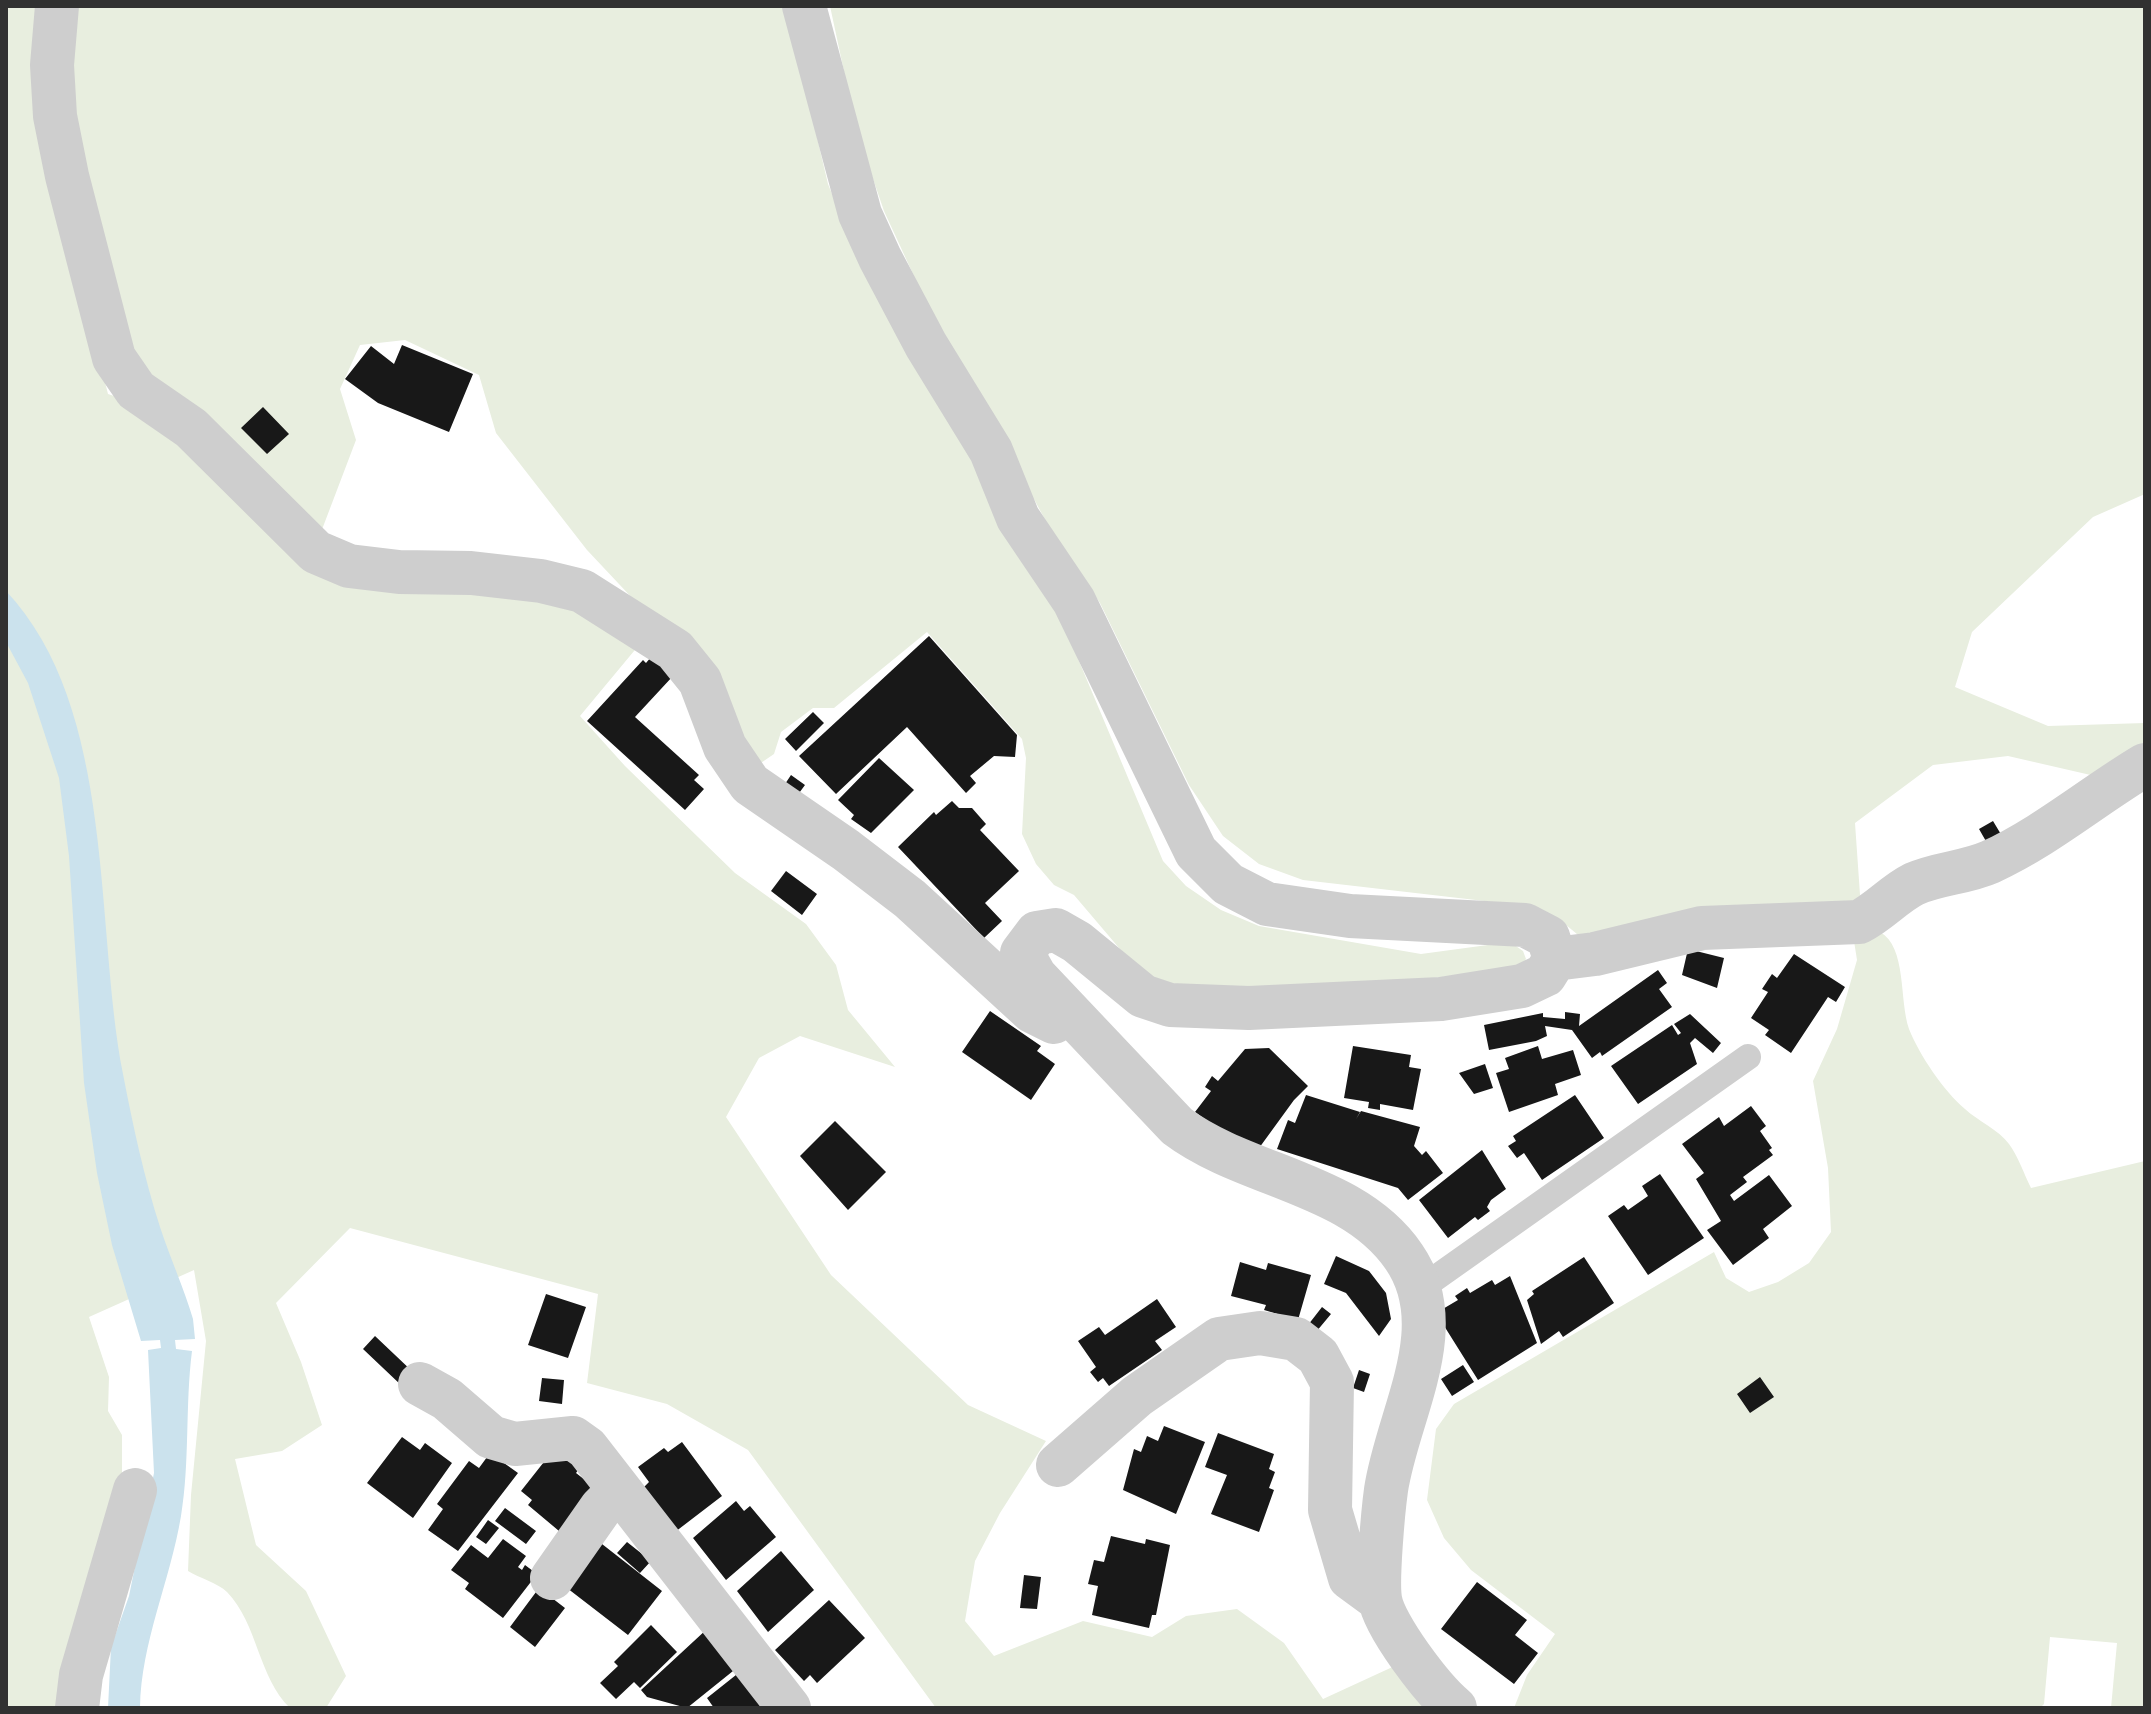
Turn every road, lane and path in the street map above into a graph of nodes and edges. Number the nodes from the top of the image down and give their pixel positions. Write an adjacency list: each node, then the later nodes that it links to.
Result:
1 (57, 6): 5 (street)
2 (804, 6): 4 (street)
3 (2145, 765): 4 (street)
4 (1555, 959): 5 (street)
5 (1097, 1043): 7 (street)
6 (1748, 1057): 7 (lane)
7 (1420, 1289): 13 (street)
8 (420, 1384): 11 (street)
9 (1058, 1465): 13 (street)
10 (135, 1490): 14 (street)
11 (618, 1491): 12 (street); 15 (street)
12 (552, 1578)
13 (1380, 1600): 16 (street)
14 (77, 1708)
15 (789, 1708)
16 (1455, 1708)

